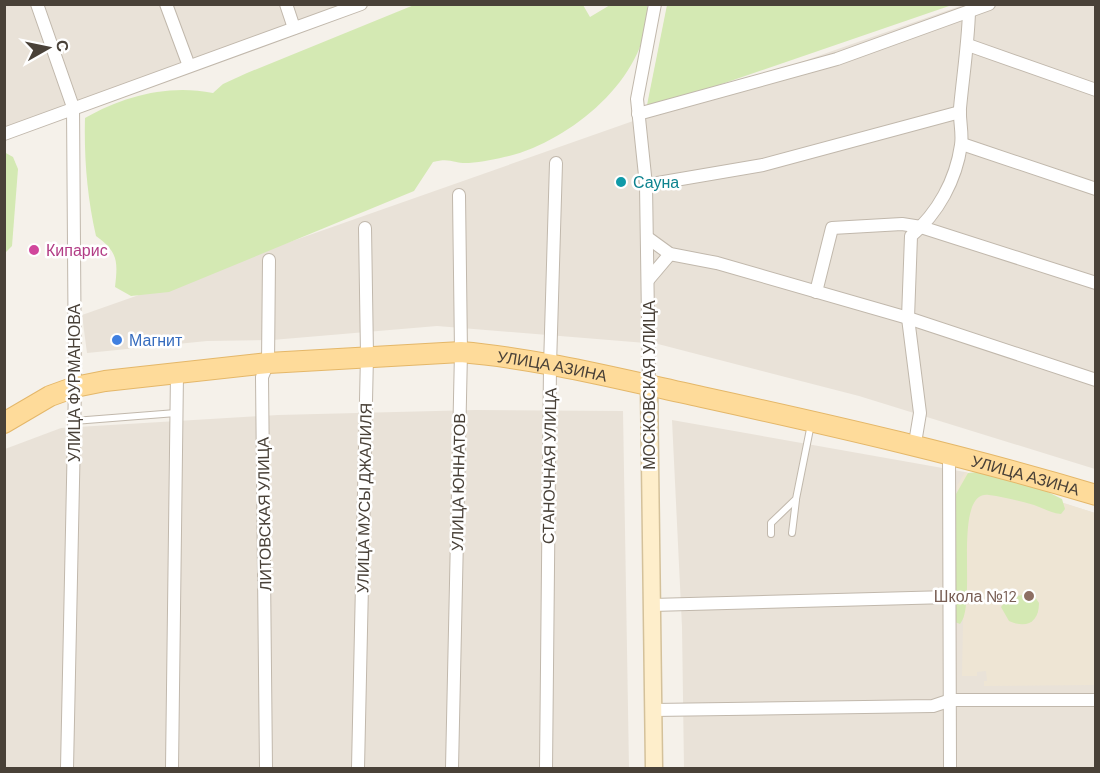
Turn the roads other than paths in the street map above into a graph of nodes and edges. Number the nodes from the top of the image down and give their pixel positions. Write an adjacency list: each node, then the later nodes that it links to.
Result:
1 (37, 4): 12 (street, УЛИЦА ФУРМАНОВА)
2 (166, 4): 10 (street)
3 (285, 4): 8 (street)
4 (361, 4): 8 (street)
5 (655, 4): 14 (street, МОСКОВСКАЯ УЛИЦА)
6 (989, 4): 7 (street)
7 (969, 12): 9 (street); 14 (street)
8 (294, 28): 10 (street)
9 (968, 45): 11 (street); 13 (street)
10 (189, 66): 12 (street)
11 (1095, 90)
12 (73, 107): 15 (street); 37 (street, УЛИЦА ФУРМАНОВА)
13 (960, 112): 16 (street); 18 (street)
14 (638, 114): 18 (street, МОСКОВСКАЯ УЛИЦА)
15 (4, 134)
16 (962, 144): 19 (street); 21 (street)
17 (556, 163): 33 (street, СТАНОЧНАЯ УЛИЦА)
18 (646, 184): 23 (street, МОСКОВСКАЯ УЛИЦА)
19 (1095, 189)
20 (459, 195): 30 (street, УЛИЦА ЮННАТОВ)
21 (921, 227): 27 (street); 28 (street); 29 (street)
22 (365, 228): 31 (street, УЛИЦА МУСЫ ДЖАЛИЛЯ)
23 (648, 238): 24 (street); 26 (street, МОСКОВСКАЯ УЛИЦА)
24 (670, 254): 26 (street); 28 (street)
25 (269, 260): 32 (street, ЛИТОВСКАЯ УЛИЦА)
26 (648, 280): 36 (street, МОСКОВСКАЯ УЛИЦА)
27 (1095, 283)
28 (816, 292): 29 (street)
29 (908, 318): 35 (street); 42 (street)
30 (461, 352): 31 (main road, УЛИЦА АЗИНА); 33 (main road, УЛИЦА АЗИНА); 57 (street, УЛИЦА ЮННАТОВ)
31 (367, 355): 32 (main road, УЛИЦА АЗИНА); 56 (street, УЛИЦА МУСЫ ДЖАЛИЛЯ)
32 (268, 363): 34 (main road, УЛИЦА АЗИНА); 55 (street, ЛИТОВСКАЯ УЛИЦА)
33 (550, 366): 36 (main road, УЛИЦА АЗИНА); 58 (street, СТАНОЧНАЯ УЛИЦА)
34 (177, 373): 37 (main road, УЛИЦА АЗИНА); 38 (street)
35 (1095, 380)
36 (649, 385): 40 (main road, УЛИЦА АЗИНА); 49 (street, МОСКОВСКАЯ УЛИЦА)
37 (75, 387): 39 (street, УЛИЦА ФУРМАНОВА); 41 (main road, УЛИЦА АЗИНА)
38 (177, 413): 39 (lane); 54 (street)
39 (74, 421): 53 (street, УЛИЦА ФУРМАНОВА)
40 (812, 421): 42 (main road, УЛИЦА АЗИНА); 45 (lane)
41 (4, 423)
42 (915, 443): 43 (main road, УЛИЦА АЗИНА)
43 (949, 453): 44 (main road, УЛИЦА АЗИНА); 48 (street)
44 (1095, 495)
45 (796, 500): 46 (lane); 47 (lane)
46 (792, 533)
47 (771, 534)
48 (949, 597): 49 (street); 50 (street)
49 (652, 605): 52 (street, МОСКОВСКАЯ УЛИЦА)
50 (951, 700): 51 (street); 52 (street); 60 (street)
51 (1095, 700)
52 (653, 710): 59 (street, МОСКОВСКАЯ УЛИЦА)
53 (67, 768)
54 (172, 768)
55 (266, 768)
56 (358, 768)
57 (452, 768)
58 (546, 768)
59 (654, 768)
60 (950, 768)

